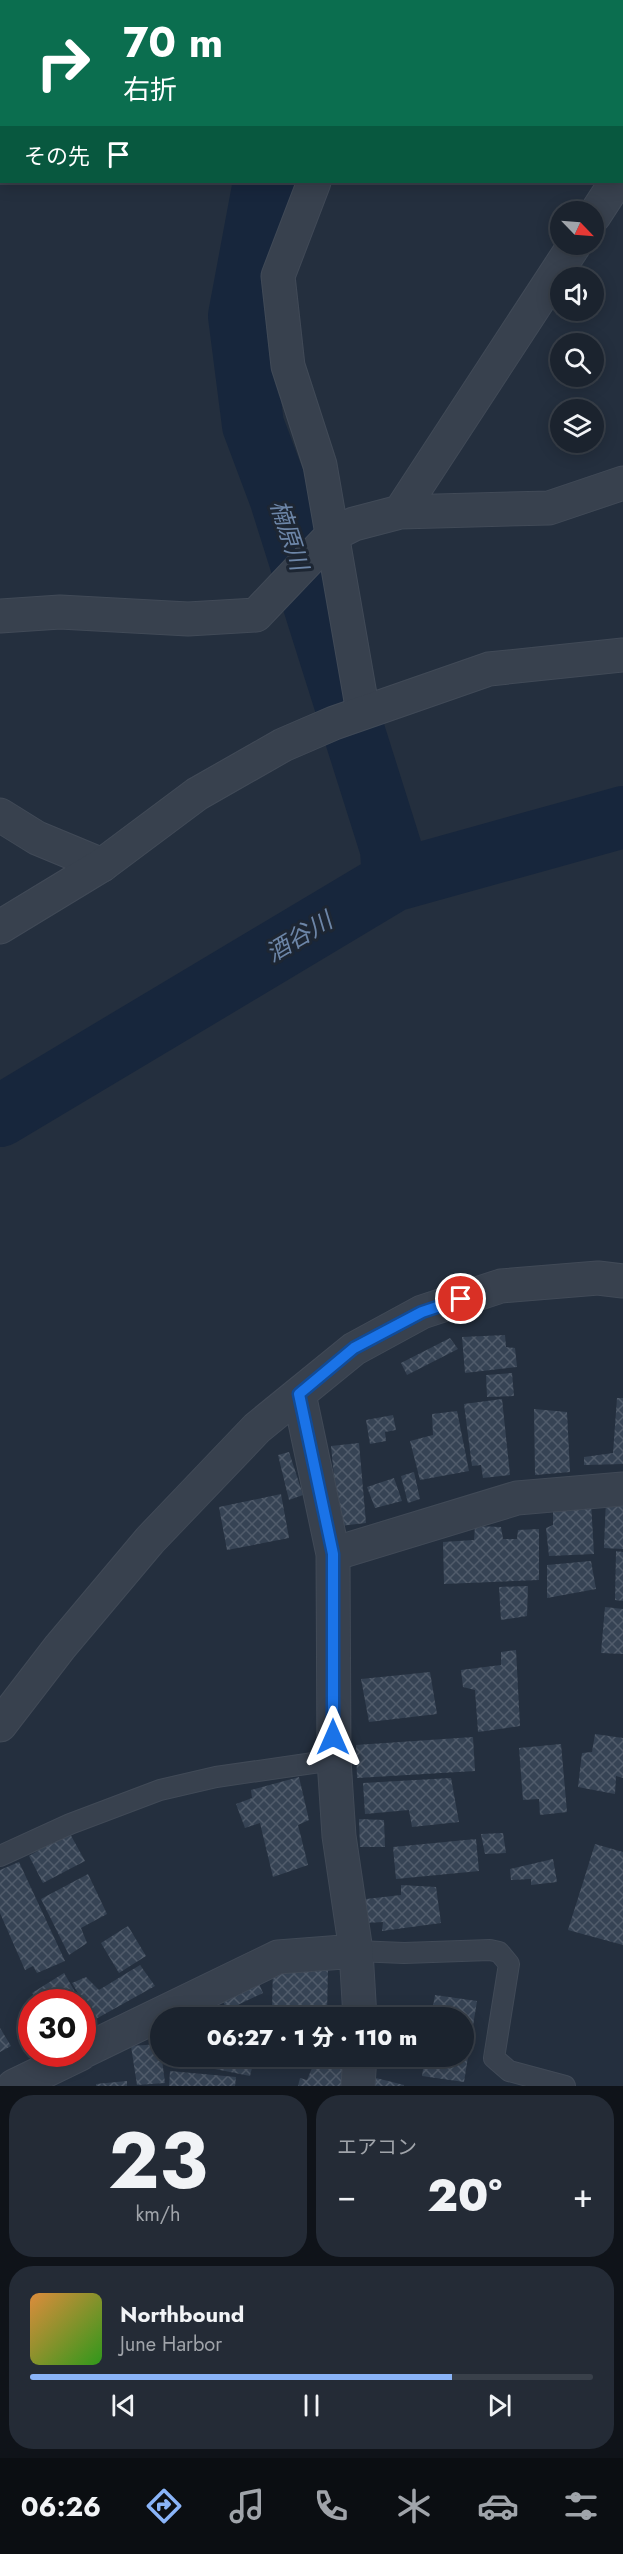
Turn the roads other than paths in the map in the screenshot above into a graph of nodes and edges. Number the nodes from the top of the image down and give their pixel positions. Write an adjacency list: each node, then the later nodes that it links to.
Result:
1 (314, 183): 7 (street)
2 (615, 183): 3 (street)
3 (604, 201)
4 (568, 255): 6 (street)
5 (623, 483): 6 (street)
6 (400, 512): 7 (street)
7 (332, 535): 8 (street); 10 (street)
8 (0, 616)
9 (623, 654): 10 (street)
10 (363, 712): 12 (street)
11 (0, 815): 12 (street)
12 (102, 865): 13 (street)
13 (0, 927)
14 (623, 1281): 15 (street)
15 (299, 1394): 17 (street); 18 (street)
16 (623, 1489): 17 (street)
17 (333, 1554): 19 (street)
18 (0, 1725)
19 (334, 1760): 20 (lane); 21 (street)
20 (0, 1856)
21 (356, 1951): 22 (street); 23 (street); 28 (lane)
22 (359, 2007)
23 (96, 2046)
24 (53, 2067): 26 (street)
25 (359, 2067): 27 (street)
26 (14, 2086)
27 (358, 2086)
28 (564, 2086)

